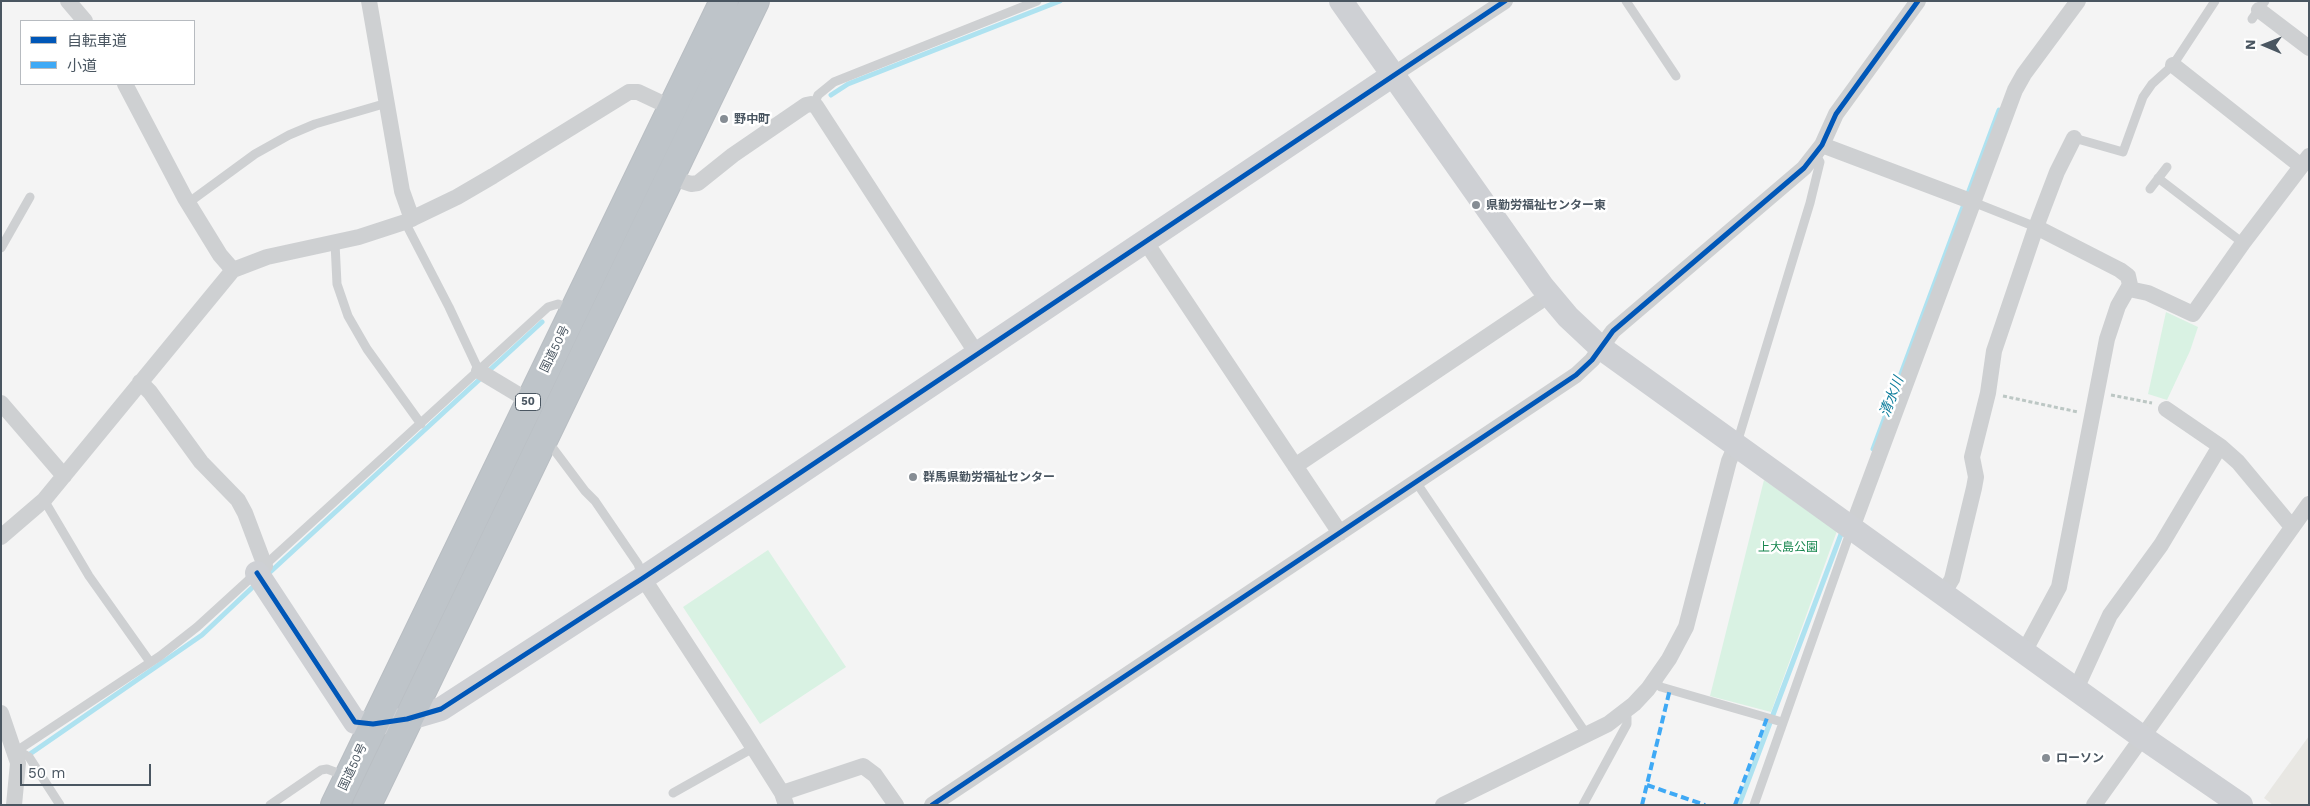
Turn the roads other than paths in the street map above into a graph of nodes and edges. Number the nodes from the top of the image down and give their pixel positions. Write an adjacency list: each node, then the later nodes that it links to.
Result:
1 (68, 1): 13 (street)
2 (369, 1): 19 (street)
3 (724, 1): 21 (highway, 国道50号 / 50)
4 (755, 1): 26 (highway, 50)
5 (1037, 1): 20 (lane)
6 (1341, 1): 16 (street)
7 (1505, 1): 16 (street)
8 (1626, 1): 17 (lane)
9 (1918, 1): 23 (street)
10 (2078, 1): 30 (street)
11 (2215, 1): 15 (lane)
12 (2259, 10): 14 (street)
13 (84, 20)
14 (2309, 48)
15 (2173, 65): 22 (lane); 24 (street)
16 (1393, 75): 34 (street); 40 (street)
17 (1676, 76)
18 (126, 85): 31 (street)
19 (387, 103): 31 (lane); 32 (street)
20 (814, 104): 26 (street); 43 (street)
21 (672, 108): 32 (street); 41 (highway, 国道50号 / 50)
22 (2074, 138): 33 (street)
23 (1819, 150): 30 (street); 42 (street); 51 (lane)
24 (2305, 161): 36 (street)
25 (2167, 167): 27 (lane)
26 (672, 174): 50 (highway, 50)
27 (2158, 178): 28 (lane); 36 (lane)
28 (2150, 189)
29 (30, 196): 37 (lane)
30 (1973, 202): 33 (lane); 59 (street)
31 (188, 203): 38 (street)
32 (408, 221): 35 (street); 44 (lane)
33 (2036, 227): 39 (street); 64 (street)
34 (1145, 241): 43 (street); 53 (street)
35 (335, 243): 38 (street); 49 (lane)
36 (2243, 243): 39 (street)
37 (1, 248)
38 (233, 270): 45 (street)
39 (2129, 289): 65 (street)
40 (1549, 295): 42 (street); 53 (street)
41 (574, 310): 44 (lane); 47 (highway, 国道50号 / 50)
42 (1601, 348): 51 (street); 55 (street)
43 (977, 354): 63 (street)
44 (479, 371): 47 (street); 49 (lane)
45 (140, 382): 54 (street); 62 (street)
46 (1, 403): 54 (street)
47 (528, 404): 50 (street); 73 (highway, 国道50号 / 50)
48 (2166, 409): 52 (street)
49 (421, 424): 62 (lane)
50 (544, 436): 63 (lane); 71 (highway, 50)
51 (1736, 445): 59 (street); 67 (street)
52 (2220, 446): 58 (street); 68 (street)
53 (1295, 466): 60 (street)
54 (64, 476): 56 (street)
55 (1416, 482): 60 (street); 74 (lane)
56 (44, 500): 61 (street); 66 (lane)
57 (2309, 504): 58 (street)
58 (2292, 527): 75 (street)
59 (1852, 528): 64 (street); 72 (lane)
60 (1340, 533): 88 (street)
61 (1, 537)
62 (261, 570): 66 (lane); 73 (street)
63 (643, 578): 71 (street); 76 (street)
64 (1943, 594): 65 (street)
65 (2024, 652): 68 (street)
66 (150, 662): 77 (lane)
67 (1654, 682): 70 (street); 72 (lane)
68 (2076, 690): 75 (street)
69 (1, 713): 77 (street)
70 (1623, 713): 74 (street); 89 (lane)
71 (407, 719): 73 (street); 86 (highway, 50)
72 (1782, 722): 90 (lane)
73 (373, 724): 78 (highway, 国道50号 / 50)
74 (1587, 734): 81 (street)
75 (2142, 737): 91 (street); 92 (street)
76 (753, 748): 79 (lane); 80 (street)
77 (15, 752): 82 (street); 83 (lane)
78 (349, 777): 84 (lane); 85 (highway, 国道50号 / 50)
79 (673, 794)
80 (784, 799): 87 (street)
81 (1448, 804)
82 (14, 805)
83 (60, 805)
84 (270, 805)
85 (335, 805)
86 (367, 805)
87 (896, 805)
88 (932, 805)
89 (1583, 805)
90 (1754, 805)
91 (2094, 805)
92 (2241, 805)

